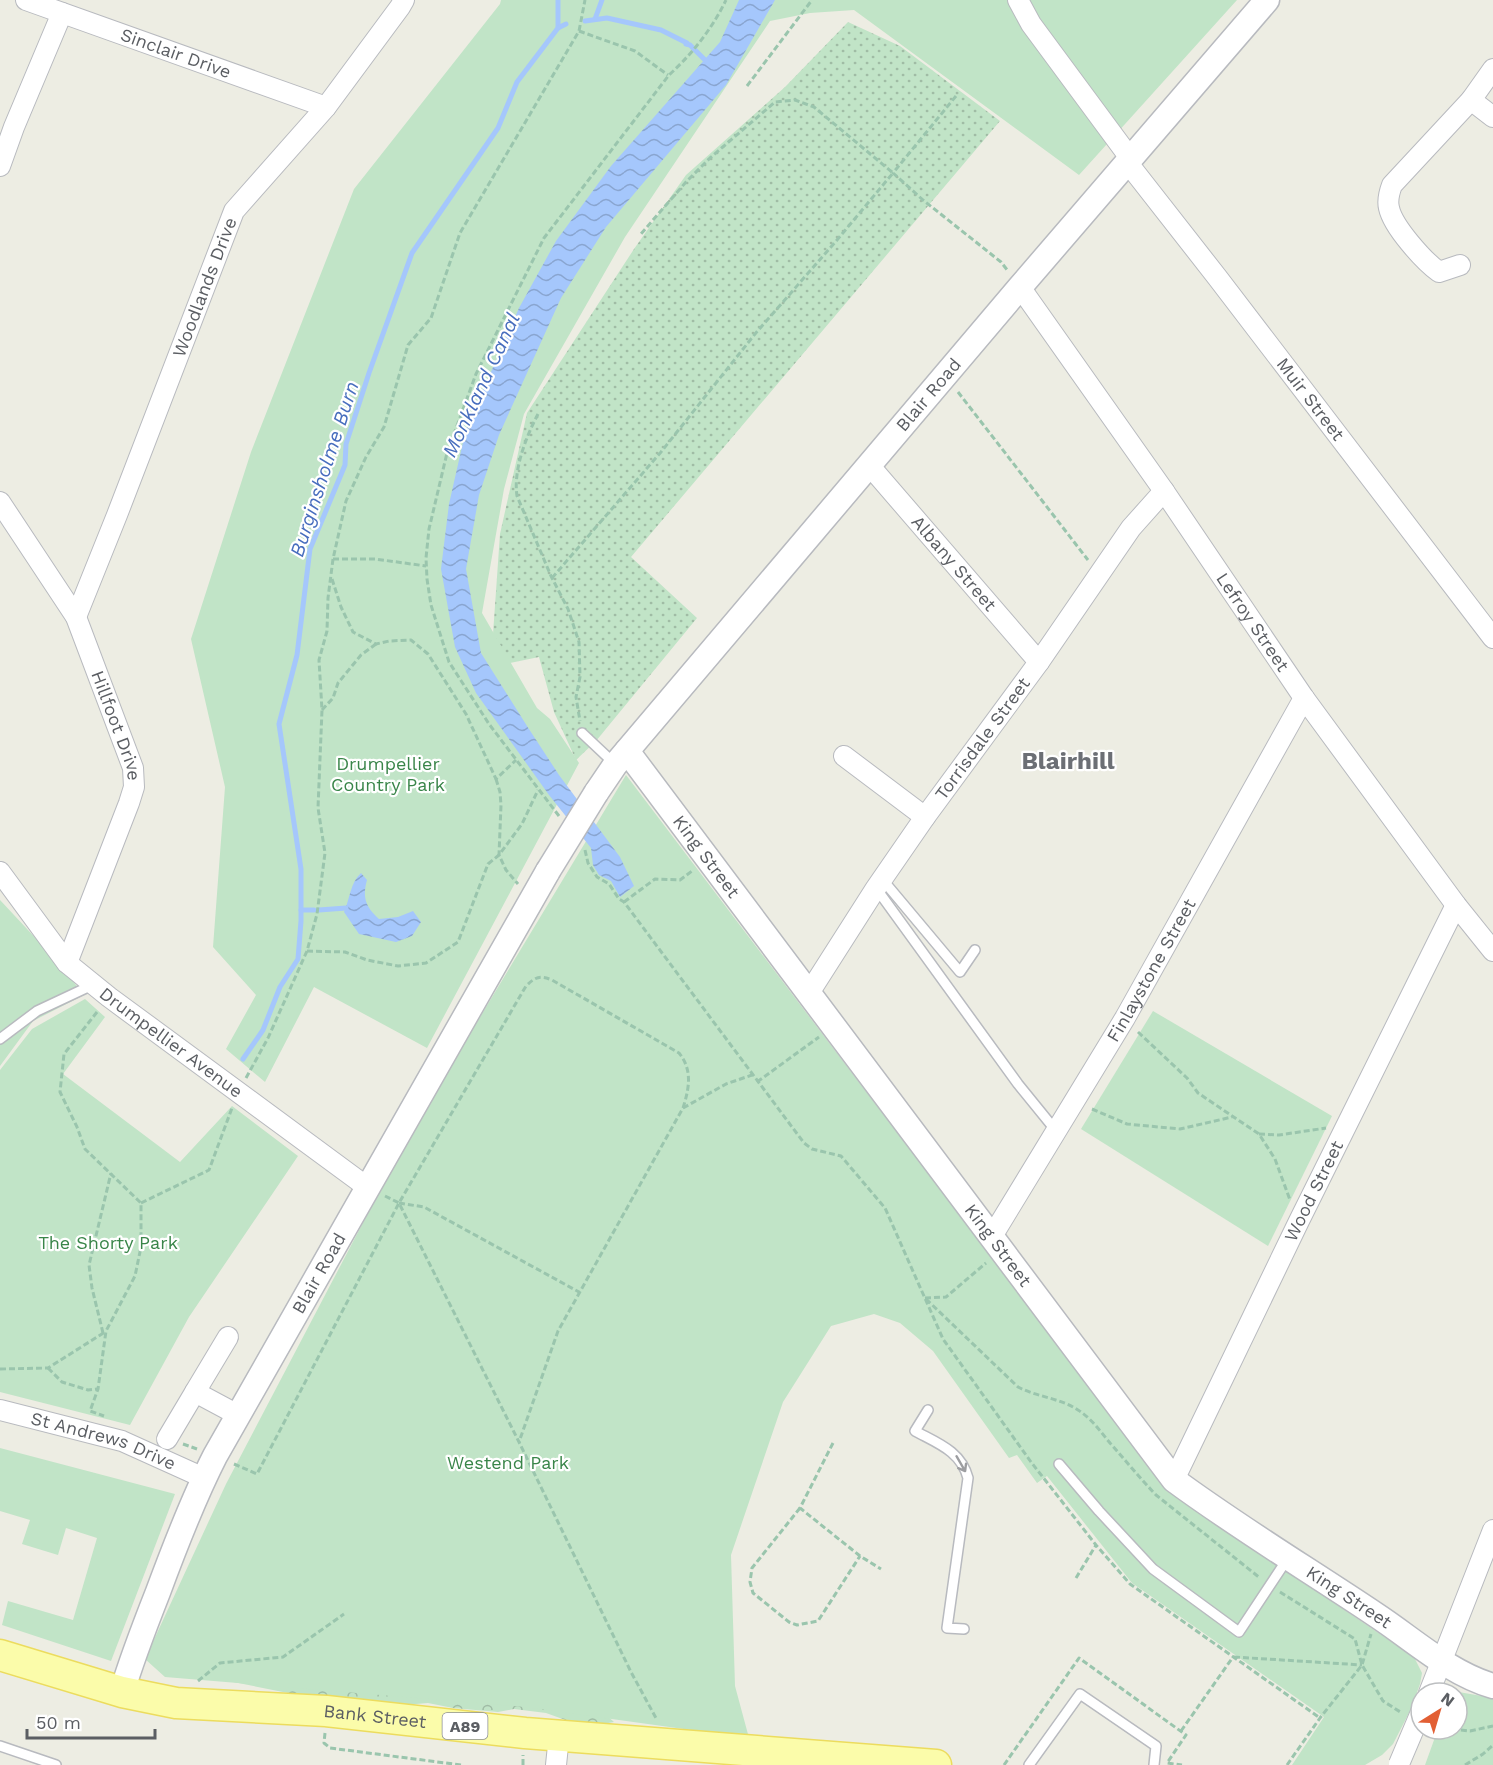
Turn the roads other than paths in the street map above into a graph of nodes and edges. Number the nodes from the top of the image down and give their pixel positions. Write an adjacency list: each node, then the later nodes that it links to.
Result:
1 (26, 0): 5 (street, Sinclair Drive)
2 (404, 0): 8 (street, Woodlands Drive)
3 (1018, 0): 10 (street, Muir Street)
4 (1267, 0): 10 (street, Blair Road)
5 (62, 13): 8 (street, Sinclair Drive); 11 (street)
6 (1493, 69): 7 (street)
7 (1471, 100): 9 (street); 12 (street)
8 (326, 107): 17 (street, Woodlands Drive)
9 (1493, 117)
10 (1128, 160): 13 (street, Blair Road); 18 (street, Muir Street)
11 (0, 166)
12 (1460, 265)
13 (1020, 287): 14 (street, Blair Road); 15 (street, Lefroy Street)
14 (869, 465): 19 (street, Albany Street); 23 (street, Blair Road)
15 (1164, 490): 19 (street, Torrisdale Street); 20 (street, Lefroy Street)
16 (0, 502): 17 (street, Hillfoot Drive)
17 (76, 616): 30 (street, Hillfoot Drive)
18 (1493, 638)
19 (1039, 663): 24 (street, Torrisdale Street)
20 (1304, 698): 27 (street, Lefroy Street); 34 (street, Finlaystone Street)
21 (582, 733): 23 (lane)
22 (844, 756): 24 (street)
23 (621, 758): 32 (street, King Street); 35 (street, Blair Road, bridge)
24 (925, 817): 26 (street, Torrisdale Street)
25 (0, 872): 30 (street, Drumpellier Avenue)
26 (879, 884): 28 (lane); 32 (street, Torrisdale Street); 34 (lane)
27 (1456, 905): 29 (street, Lefroy Street); 45 (street, Wood Street)
28 (975, 950)
29 (1493, 951)
30 (67, 963): 31 (street, Drumpellier Avenue)
31 (91, 982): 33 (lane); 35 (street, Drumpellier Avenue)
32 (809, 993): 36 (street, King Street)
33 (0, 1039)
34 (1057, 1132): 36 (street, Finlaystone Street)
35 (367, 1187): 41 (street, Blair Road)
36 (996, 1244): 45 (street, King Street)
37 (228, 1337): 38 (street)
38 (195, 1392): 41 (street); 42 (street)
39 (0, 1410): 44 (street, St Andrews Drive)
40 (928, 1410): 48 (lane, one-way to 48)
41 (238, 1415): 44 (street, Blair Road)
42 (167, 1439)
43 (1059, 1464): 47 (lane)
44 (204, 1478): 52 (street, Blair Road)
45 (1174, 1480): 47 (street, King Street)
46 (1493, 1530): 50 (street)
47 (1288, 1558): 50 (street, King Street)
48 (964, 1629)
49 (0, 1655): 52 (main road, Bank Street / A89)
50 (1436, 1677): 51 (street, King Street)
51 (1493, 1686)
52 (122, 1692): 54 (main road, Bank Street / A89)
53 (1409, 1735): 56 (street, bridge)
54 (559, 1736): 58 (street); 59 (main road, Bank Street / A89)
55 (0, 1746): 57 (lane)
56 (1399, 1764)
57 (56, 1765)
58 (556, 1765)
59 (936, 1765)
60 (1029, 1765): 61 (lane)
61 (1154, 1765)

